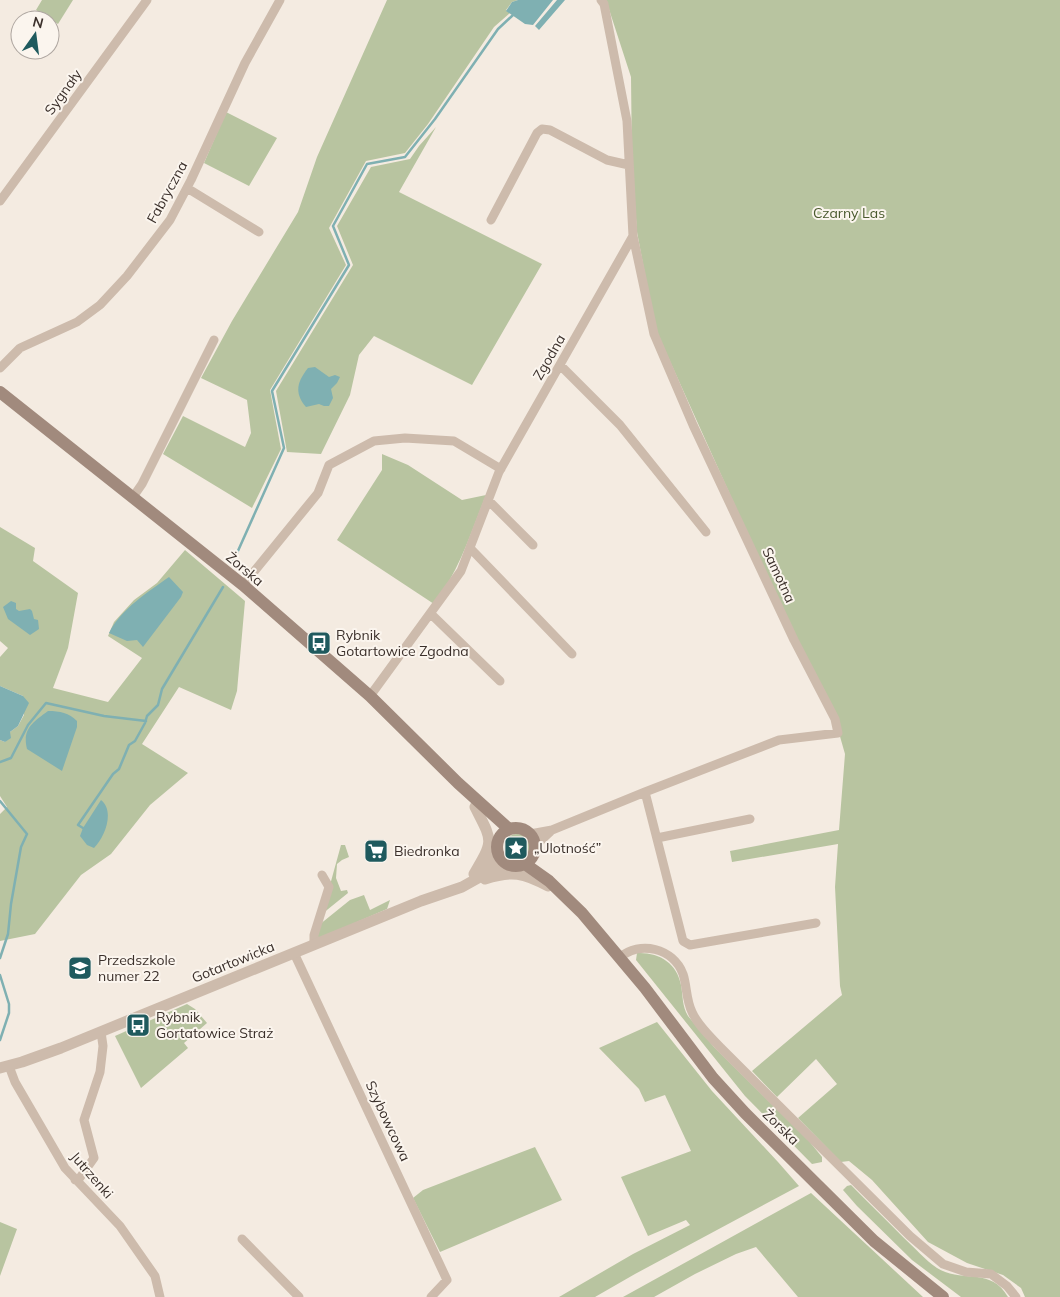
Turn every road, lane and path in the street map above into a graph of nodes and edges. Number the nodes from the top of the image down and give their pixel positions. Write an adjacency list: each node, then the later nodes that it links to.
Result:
1 (147, 0): 6 (street, Sygnały)
2 (280, 0): 5 (street, Fabryczna)
3 (601, 0): 4 (street)
4 (630, 165): 7 (street); 9 (street)
5 (187, 188): 8 (street); 12 (street, Fabryczna)
6 (0, 201)
7 (491, 220)
8 (259, 232)
9 (633, 236): 11 (street, Zgodna); 26 (street, Samotna)
10 (214, 340): 15 (street)
11 (560, 365): 14 (street, Zgodna); 17 (street)
12 (0, 368)
13 (0, 392): 15 (main road, Żorska)
14 (501, 468): 16 (street, Zgodna); 20 (street)
15 (133, 497): 20 (main road, Żorska)
16 (488, 500): 18 (street); 19 (street, Zgodna)
17 (706, 532)
18 (533, 545)
19 (470, 548): 21 (street, Zgodna); 22 (street)
20 (243, 586): 24 (main road, Żorska)
21 (431, 614): 23 (street); 24 (street, Zgodna)
22 (572, 654)
23 (500, 681)
24 (370, 696): 25 (main road, Żorska)
25 (458, 783): 27 (main road, Żorska); 29 (main road, Żorska)
26 (645, 792): 30 (street); 31 (street, Samotna)
27 (475, 807): 29 (main road, Żorska); 34 (street)
28 (750, 819): 30 (street)
29 (504, 834): 31 (main road); 32 (main road)
30 (657, 838): 36 (street)
31 (531, 849): 32 (main road); 35 (main road, Żorska); 37 (main road, Żorska)
32 (502, 858): 34 (street, Gotartowicka)
33 (322, 876): 38 (street)
34 (472, 878): 35 (street); 38 (street, Gotartowicka)
35 (563, 894): 37 (main road, Żorska)
36 (816, 922)
37 (593, 926): 40 (main road, Żorska)
38 (314, 945): 39 (street, Gotartowicka)
39 (294, 953): 41 (street, Gotartowicka); 47 (street, Szybowcowa)
40 (619, 958): 48 (main road, Żorska); 49 (street, Żorska)
41 (100, 1032): 42 (street, Gotartowicka); 43 (street)
42 (4, 1067): 43 (street, Jutrzenki)
43 (75, 1180): 45 (street, Jutrzenki)
44 (242, 1238): 46 (street)
45 (160, 1297)
46 (299, 1297)
47 (431, 1297)
48 (943, 1297)
49 (1016, 1297)

